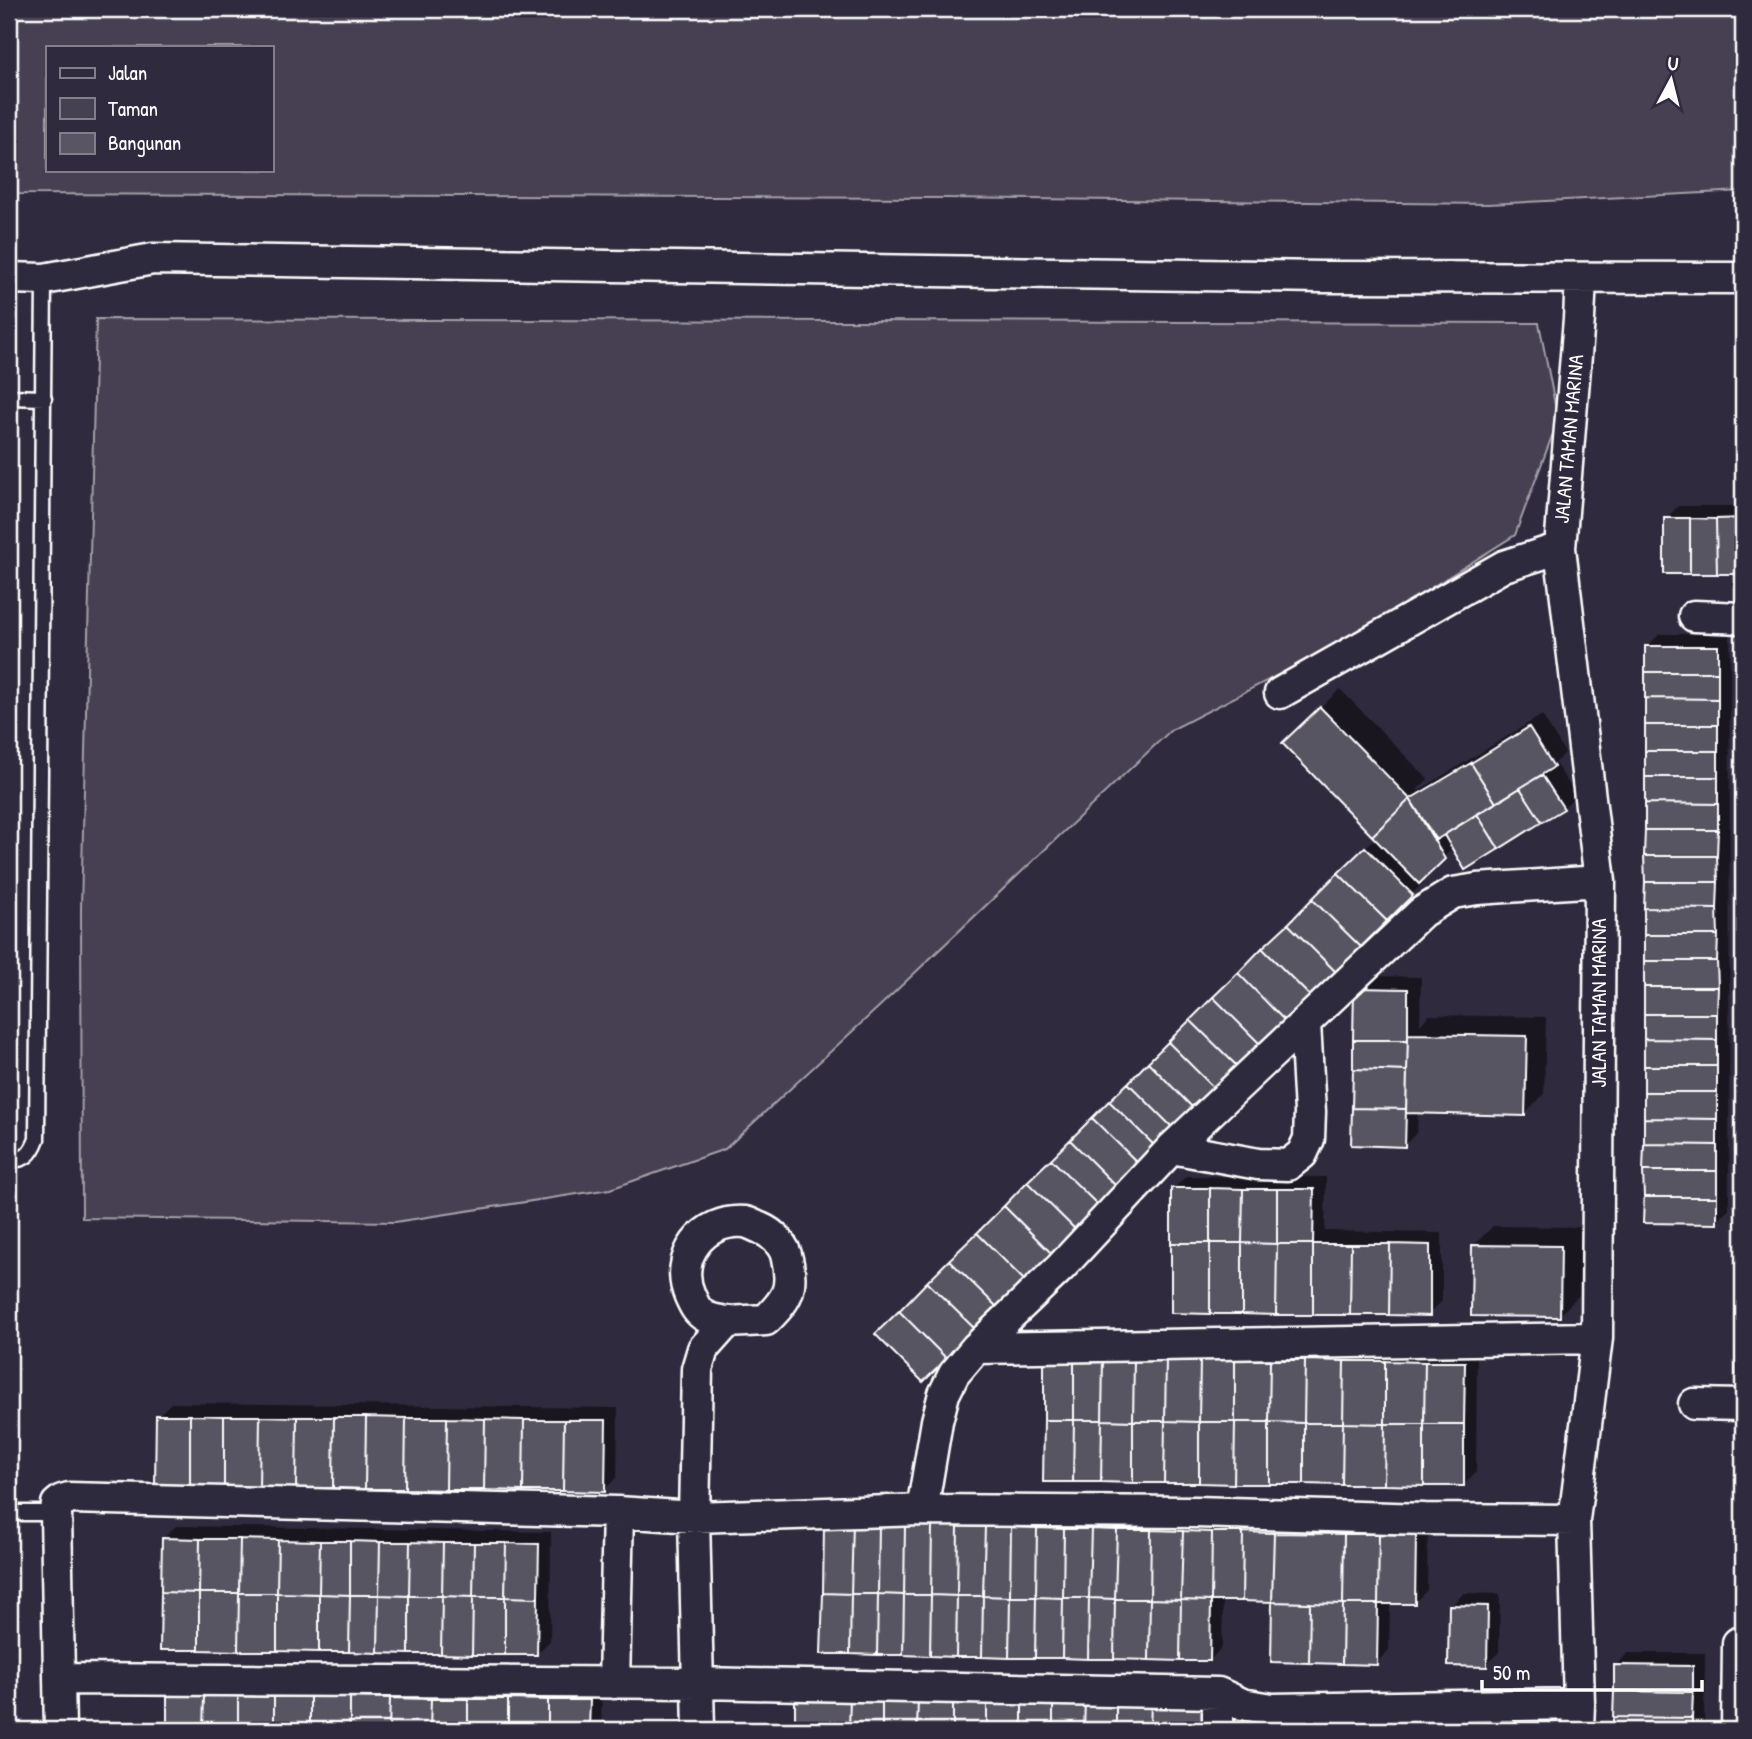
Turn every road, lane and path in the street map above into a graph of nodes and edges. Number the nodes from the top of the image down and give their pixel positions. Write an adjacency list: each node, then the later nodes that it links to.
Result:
1 (9, 278): 4 (street)
2 (1581, 278): 3 (street); 4 (street); 7 (street, JALAN TAMAN MARINA)
3 (1743, 278)
4 (44, 279): 6 (lane)
5 (9, 397): 6 (lane)
6 (44, 398): 14 (lane)
7 (1560, 548): 10 (street); 11 (street, JALAN TAMAN MARINA)
8 (1695, 616): 9 (street)
9 (1743, 618)
10 (1280, 693)
11 (1600, 881): 12 (street); 16 (street, JALAN TAMAN MARINA)
12 (1305, 1023): 13 (street); 13 (street)
13 (1172, 1148): 17 (street)
14 (9, 1160)
15 (727, 1322): 24 (street)
16 (1597, 1338): 17 (street); 25 (street, JALAN TAMAN MARINA)
17 (976, 1348): 20 (street)
18 (1694, 1404): 19 (street)
19 (1743, 1405)
20 (922, 1510): 24 (street); 25 (street)
21 (618, 1511): 23 (street); 24 (street); 28 (street)
22 (9, 1513): 23 (lane)
23 (56, 1513): 27 (street)
24 (694, 1517): 29 (street)
25 (1574, 1520): 31 (street, JALAN TAMAN MARINA)
26 (1738, 1643): 35 (street)
27 (61, 1679): 28 (street); 32 (street)
28 (614, 1683): 29 (street)
29 (699, 1683): 30 (street); 33 (street)
30 (1218, 1693): 31 (street); 34 (street)
31 (1578, 1717)
32 (60, 1730)
33 (699, 1730)
34 (1218, 1730)
35 (1737, 1730)

